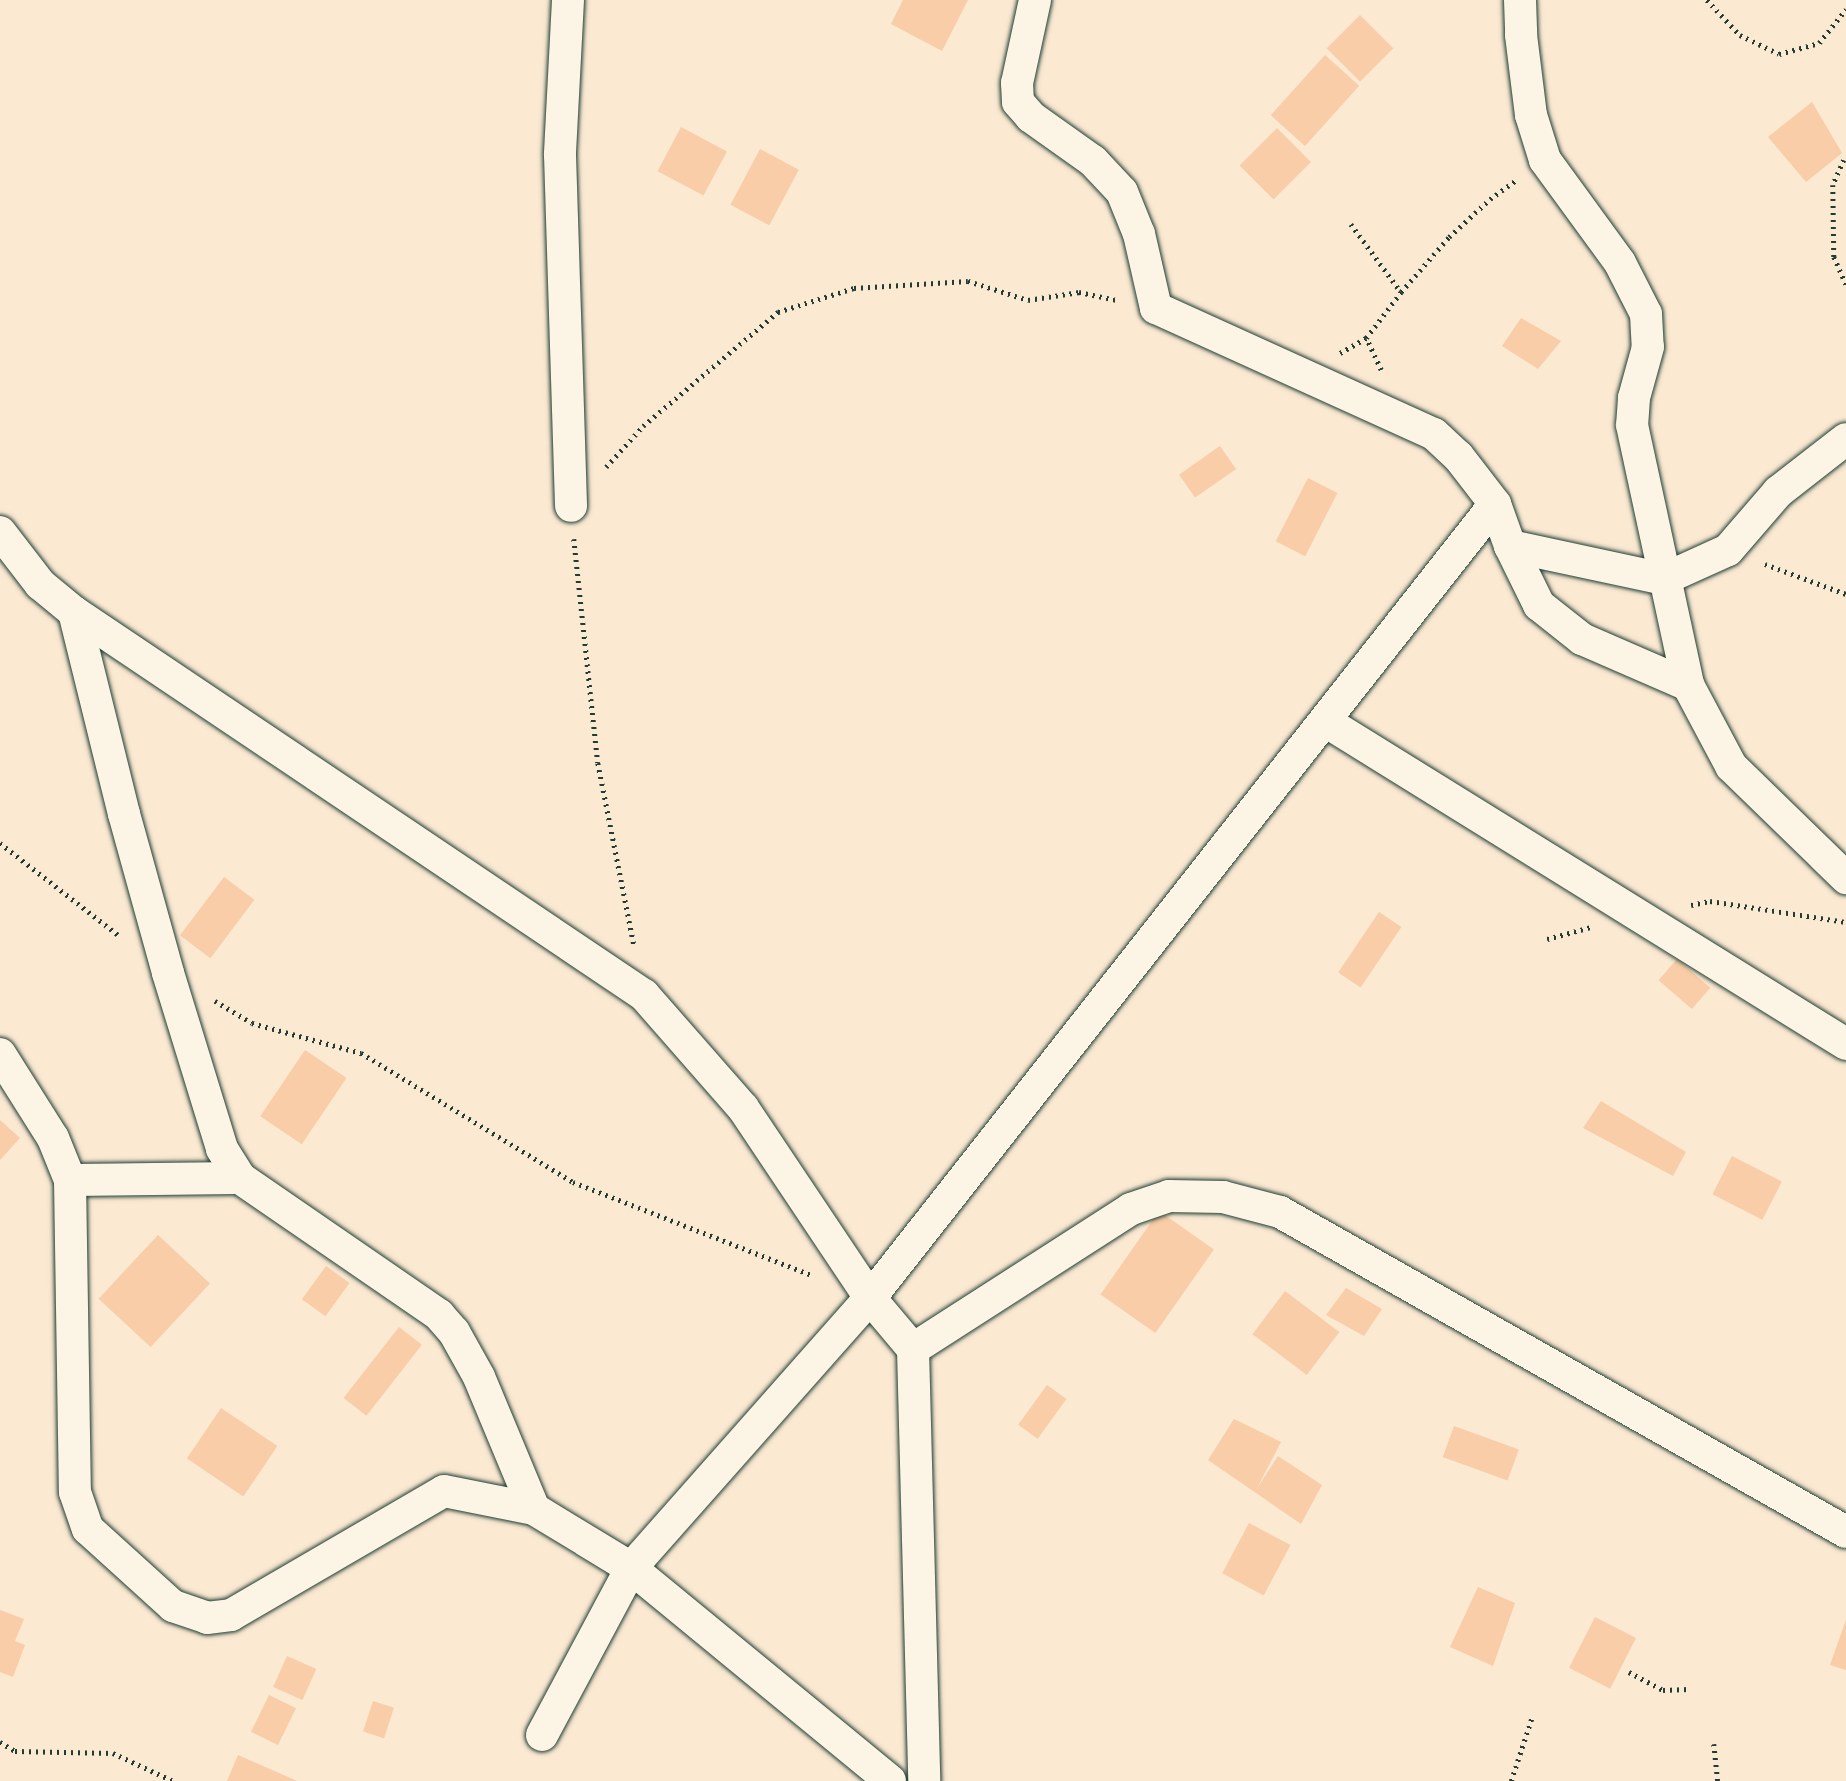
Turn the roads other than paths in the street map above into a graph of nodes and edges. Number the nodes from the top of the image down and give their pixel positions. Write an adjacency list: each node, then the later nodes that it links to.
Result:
1 (568, 0): 6 (street)
2 (1035, 0): 5 (street)
3 (1520, 0): 9 (street)
4 (1846, 439): 9 (street)
5 (1495, 505): 8 (street); 12 (street)
6 (571, 506)
7 (0, 532): 10 (street)
8 (1510, 546): 9 (street); 11 (street)
9 (1664, 579): 11 (street)
10 (74, 612): 16 (street); 18 (street)
11 (1688, 684): 13 (street)
12 (1325, 721): 14 (street); 18 (street)
13 (1846, 878)
14 (1846, 1044)
15 (0, 1054): 17 (street)
16 (240, 1178): 17 (street); 20 (street)
17 (69, 1180): 20 (street)
18 (870, 1298): 19 (street); 22 (street)
19 (913, 1349): 21 (street); 25 (street)
20 (534, 1508): 22 (street)
21 (1846, 1532)
22 (631, 1568): 23 (street); 24 (street)
23 (542, 1735)
24 (890, 1781)
25 (924, 1781)

